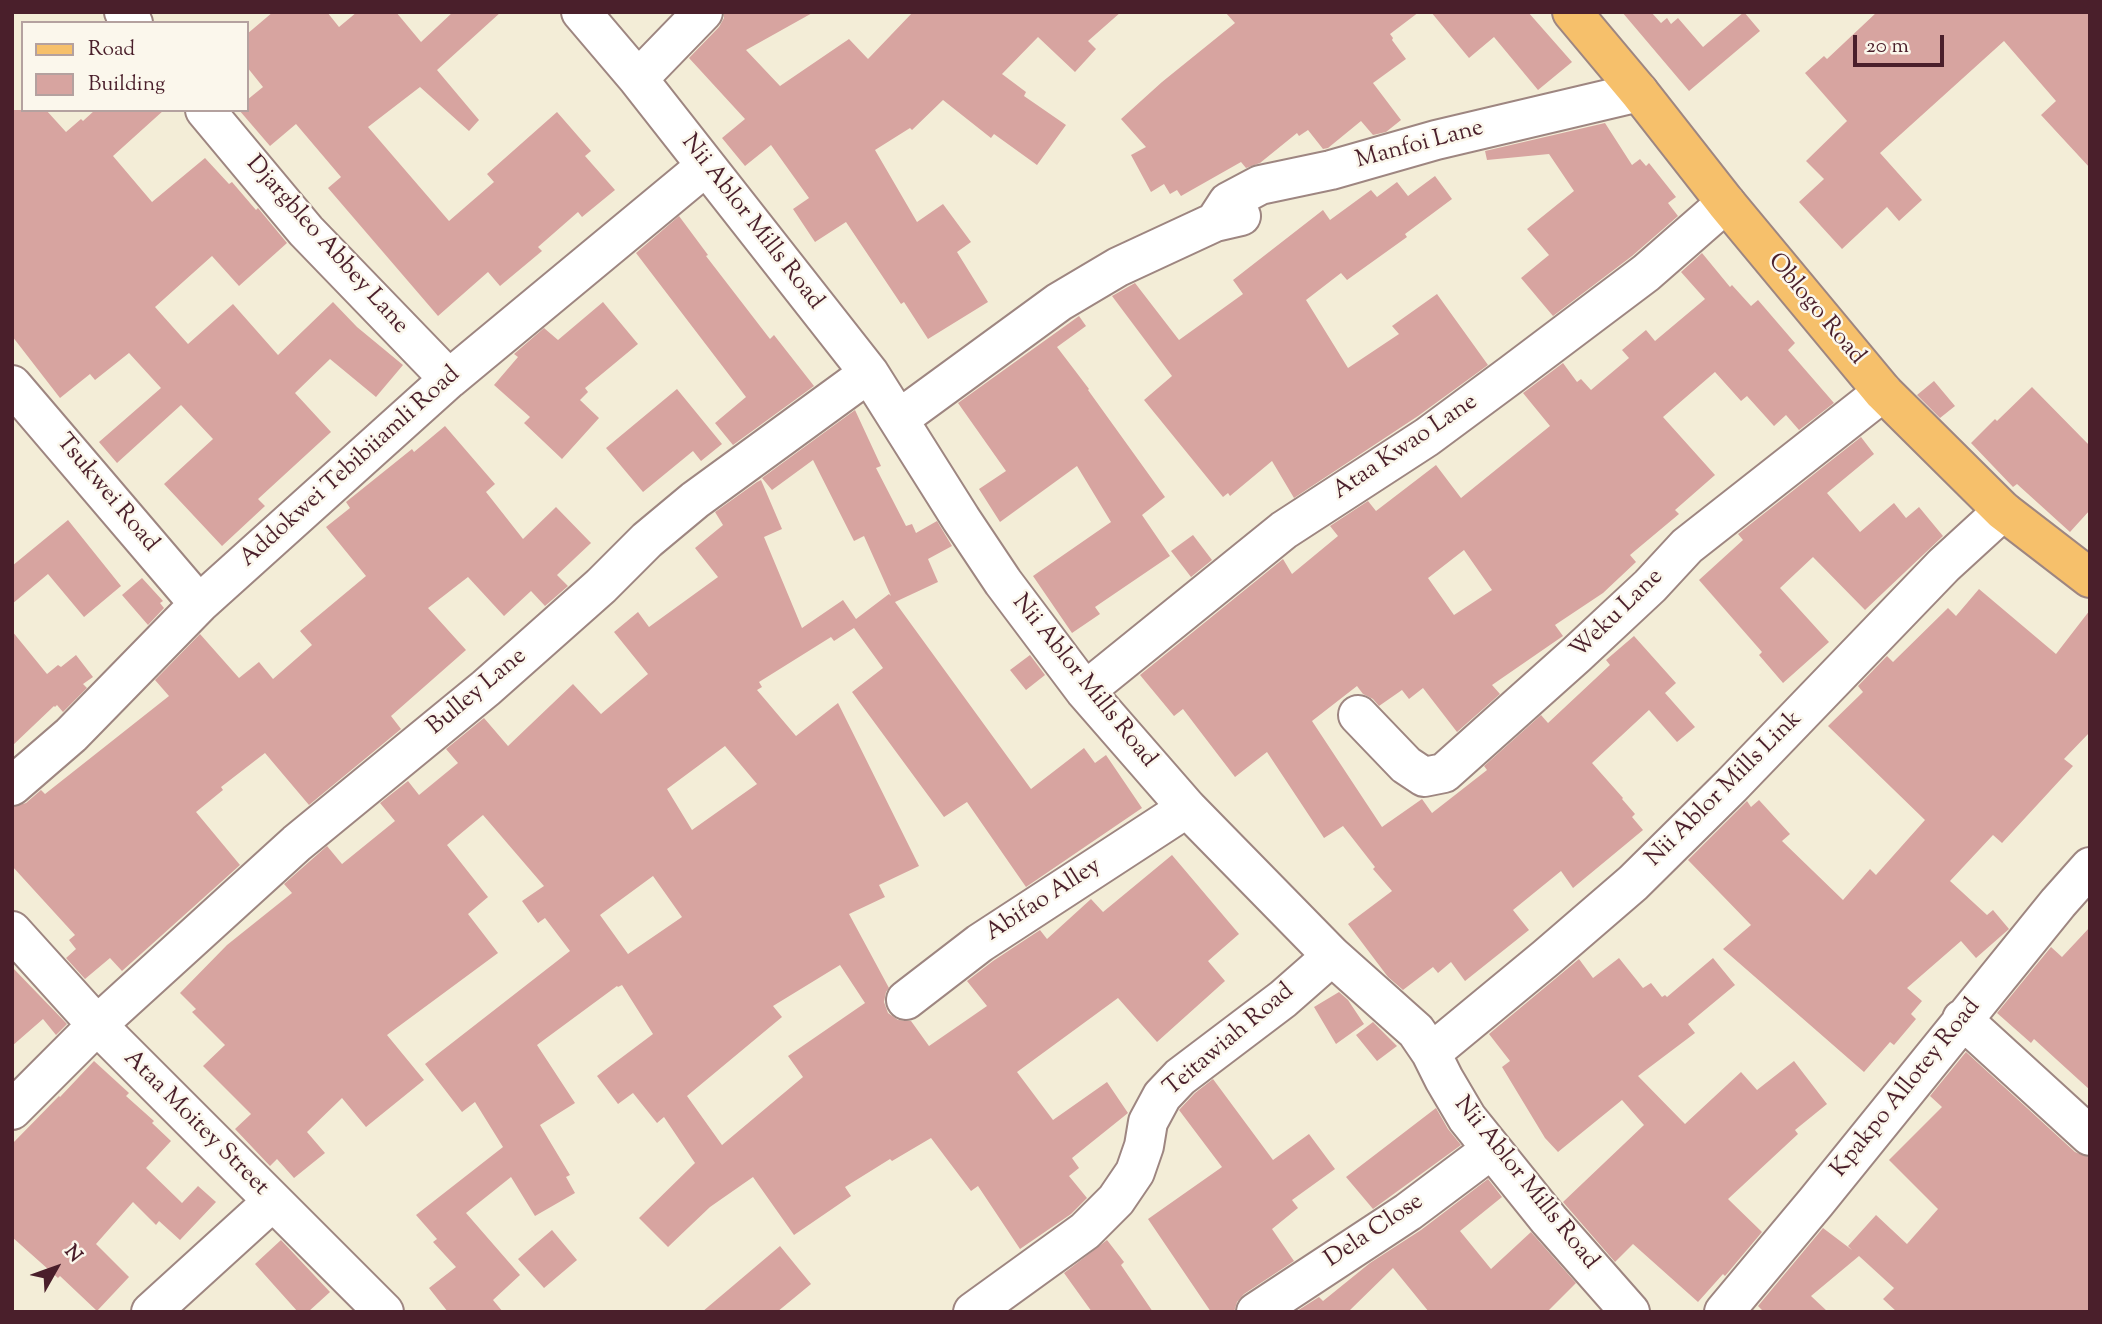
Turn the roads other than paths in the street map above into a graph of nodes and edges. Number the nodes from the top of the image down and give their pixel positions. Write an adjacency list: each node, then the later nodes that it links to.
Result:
1 (581, 12): 4 (street, Nii Ablor Mills Road)
2 (703, 12): 4 (street)
3 (1572, 12): 5 (main road, Oblogo Road)
4 (638, 79): 7 (street, Nii Ablor Mills Road)
5 (1639, 92): 8 (main road, Oblogo Road); 13 (street, Manfoi Lane)
6 (207, 112): 10 (street, Djargbleo Abbey Lane)
7 (706, 166): 9 (street, Nii Ablor Mills Road); 10 (street, Addokwei Tebibiiamli Road)
8 (1726, 203): 12 (main road, Oblogo Road); 17 (street, Ataa Kwao Lane)
9 (869, 373): 13 (street, Nii Ablor Mills Road); 26 (street, Bulley Lane)
10 (449, 379): 16 (street, Addokwei Tebibiiamli Road)
11 (12, 385): 16 (street, Tsukwei Road)
12 (1883, 392): 14 (main road, Oblogo Road); 18 (street, Weku Lane)
13 (898, 419): 17 (street, Nii Ablor Mills Road)
14 (2003, 511): 15 (main road, Oblogo Road); 27 (street, Nii Ablor Mills Link)
15 (2090, 578)
16 (199, 604): 19 (street, Addokwei Tebibiiamli Road)
17 (1085, 691): 20 (street, Nii Ablor Mills Road)
18 (1358, 715)
19 (12, 786)
20 (1186, 808): 23 (street, Nii Ablor Mills Road); 24 (street, Abifao Alley)
21 (2090, 867): 25 (street, Kpakpo Allotey Road)
22 (12, 931): 26 (street, Ataa Moitey Street)
23 (1332, 956): 27 (street, Nii Ablor Mills Road); 34 (street, Teitawiah Road)
24 (906, 1000)
25 (1962, 1020): 29 (street); 37 (street, Kpakpo Allotey Road)
26 (97, 1025): 28 (street, Bulley Lane); 31 (street, Ataa Moitey Street)
27 (1431, 1053): 30 (street, Nii Ablor Mills Road)
28 (12, 1110)
29 (2090, 1136)
30 (1492, 1149): 35 (street, Dela Close); 36 (street, Nii Ablor Mills Road)
31 (272, 1202): 32 (street); 33 (street, Ataa Moitey Street)
32 (151, 1312)
33 (384, 1312)
34 (973, 1312)
35 (1256, 1312)
36 (1630, 1312)
37 (1724, 1312)

